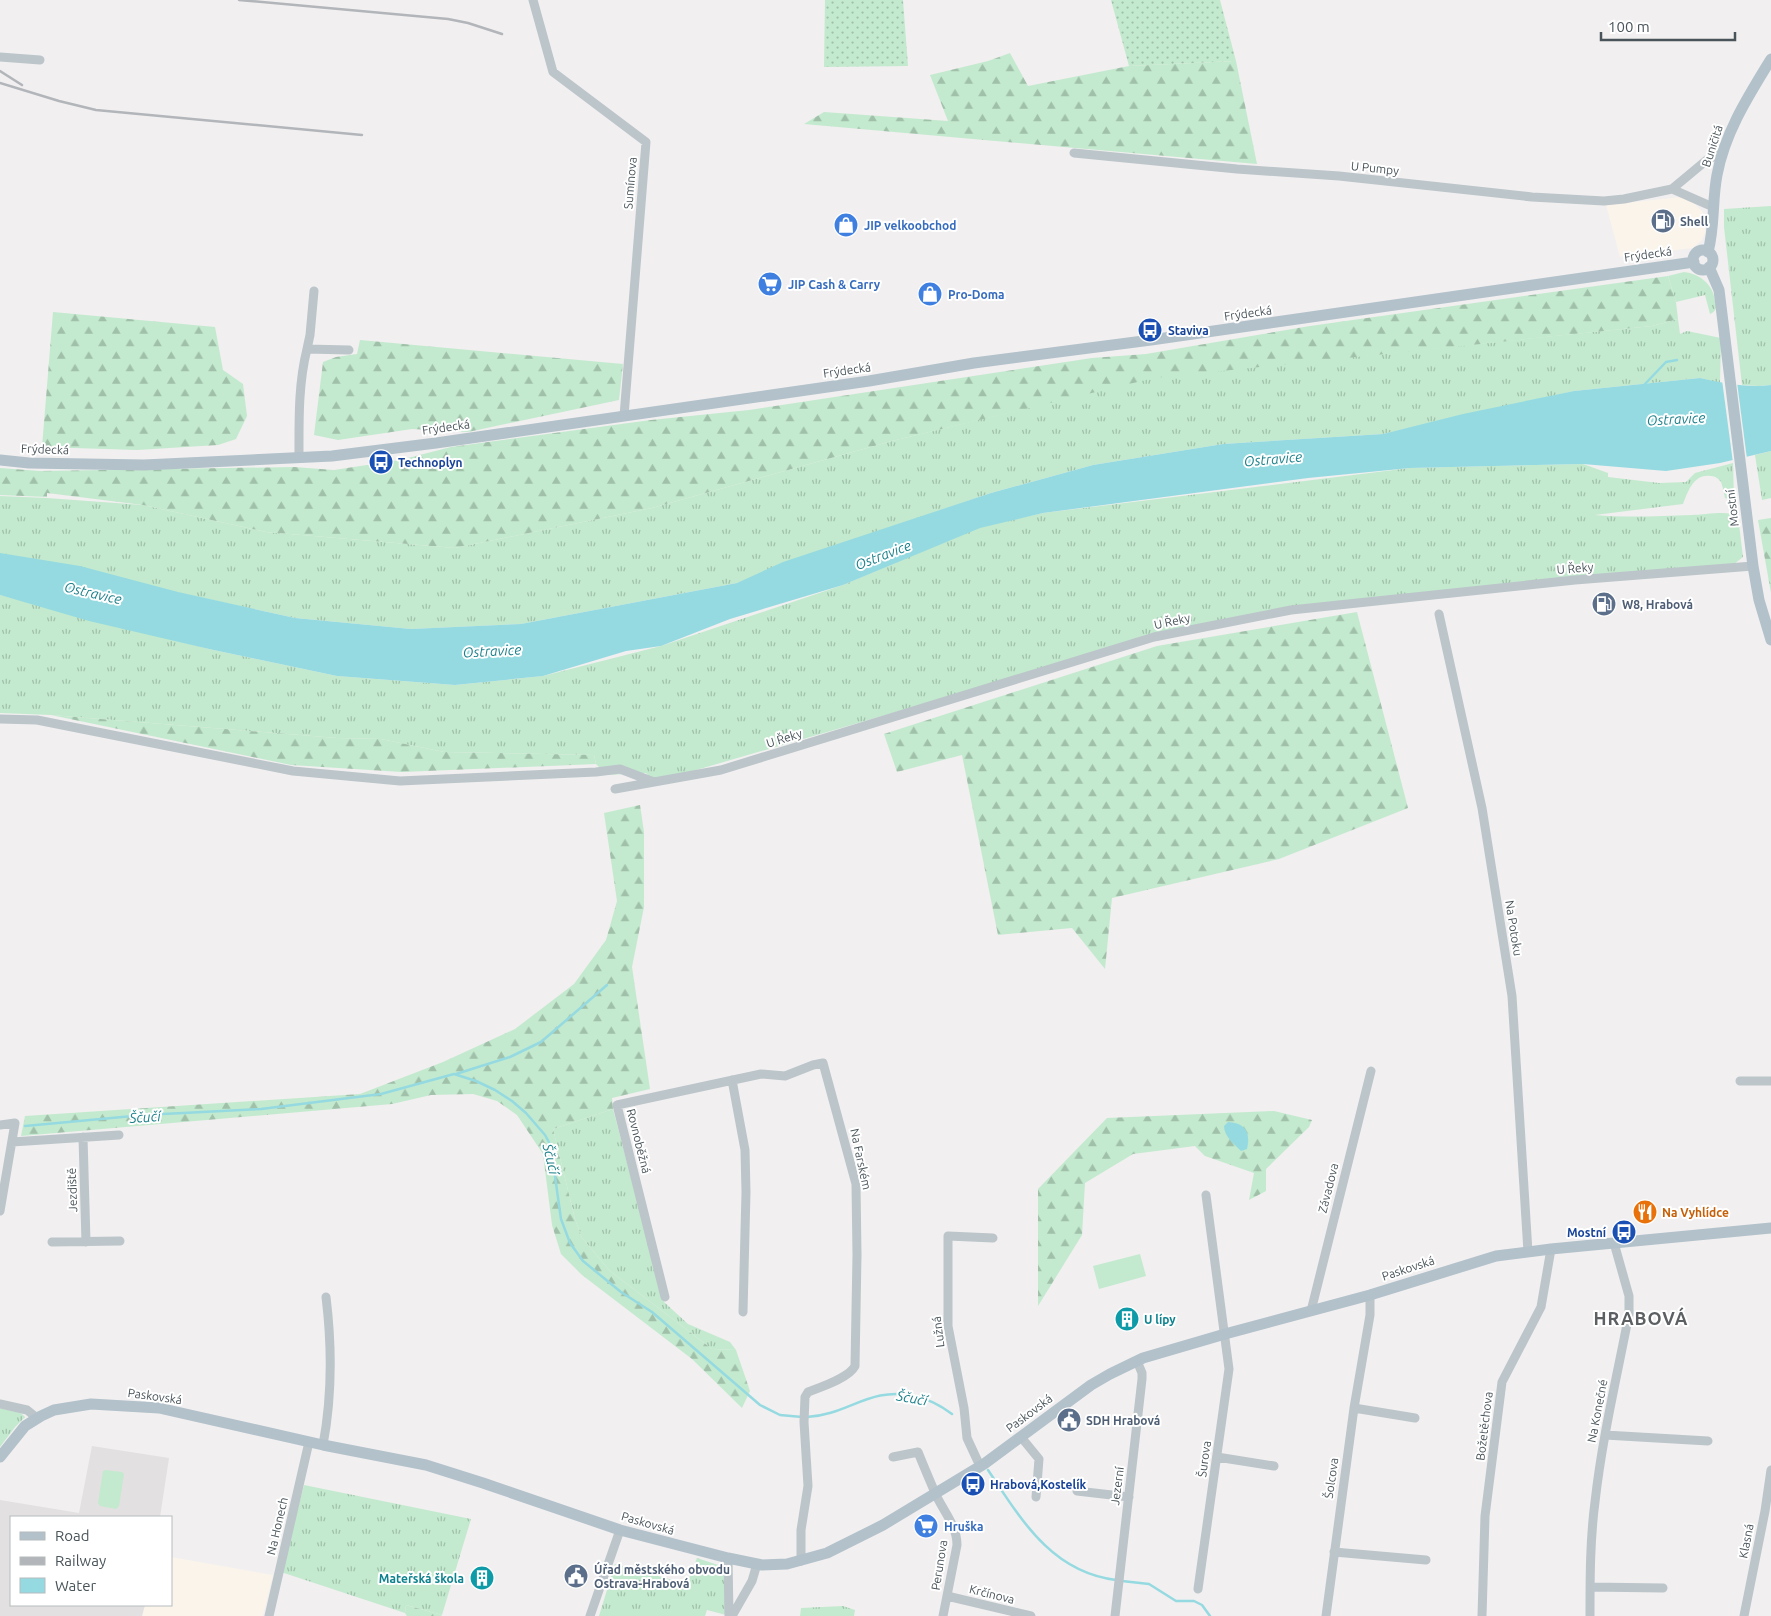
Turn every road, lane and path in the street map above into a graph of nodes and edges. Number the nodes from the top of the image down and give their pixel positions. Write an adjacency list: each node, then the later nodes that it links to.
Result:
1 (533, 0): 15 (street, Sumínova)
2 (0, 57): 4 (street)
3 (1771, 59): 6 (main road, Buničitá)
4 (40, 60)
5 (1074, 153): 7 (street, U Pumpy)
6 (1722, 153): 7 (street, U Pumpy); 8 (main road, Buničitá)
7 (1672, 189): 8 (street)
8 (1713, 207): 9 (main road, Buničitá)
9 (1708, 252): 10 (main road); 11 (main road)
10 (1694, 262): 11 (main road); 15 (main road, Frýdecká)
11 (1709, 267): 18 (main road, Mostní)
12 (314, 291): 13 (street)
13 (307, 349): 14 (street); 16 (street)
14 (349, 350)
15 (624, 416): 16 (main road, Frýdecká)
16 (299, 458): 17 (main road, Frýdecká)
17 (0, 460)
18 (1753, 566): 20 (main road, Mostní); 22 (street, U Řeky)
19 (1439, 614): 41 (street, Na Potoku)
20 (1771, 640)
21 (0, 719): 22 (street)
22 (655, 782): 23 (street, U Řeky)
23 (614, 789)
24 (1370, 1072): 45 (street, Závadova)
25 (732, 1080): 44 (street, Rovnoběžná); 46 (street); 72 (street, Na Farském)
26 (1740, 1081): 27 (street)
27 (1771, 1081)
28 (0, 1125): 31 (street)
29 (119, 1135): 30 (street)
30 (83, 1138): 31 (street); 38 (street, Jezdiště)
31 (12, 1142): 33 (street)
32 (1206, 1195): 47 (street)
33 (0, 1211)
34 (1771, 1228): 39 (main road, Paskovská)
35 (993, 1238): 61 (street, Lužná)
36 (120, 1241): 38 (street)
37 (52, 1242): 38 (street)
38 (86, 1242)
39 (1614, 1243): 40 (main road, Paskovská); 53 (street, Na Konečné)
40 (1551, 1249): 41 (main road, Paskovská); 85 (street, Božetěchova)
41 (1528, 1252): 42 (main road, Paskovská)
42 (1370, 1295): 45 (main road, Paskovská); 50 (street, Šolcova)
43 (326, 1297): 57 (street)
44 (665, 1297)
45 (1310, 1311): 47 (main road, Paskovská)
46 (743, 1312)
47 (1225, 1334): 48 (main road, Paskovská); 60 (street, Šurova)
48 (1137, 1361): 54 (main road, Paskovská); 67 (street, Jezerní)
49 (0, 1404): 51 (street)
50 (1354, 1408): 52 (street); 69 (street, Šolcova)
51 (37, 1418): 56 (main road, Paskovská); 59 (main road, Paskovská)
52 (1415, 1418)
53 (1605, 1435): 55 (street); 74 (street, Na Konečné)
54 (1021, 1437): 61 (main road, Paskovská); 66 (street)
55 (1708, 1441)
56 (309, 1442): 57 (main road, Paskovská); 78 (street, Na Honech)
57 (323, 1445): 68 (main road, Paskovská)
58 (893, 1456): 65 (street, Perunova)
59 (0, 1457)
60 (1217, 1457): 62 (street); 76 (street, Šurova)
61 (980, 1466): 65 (main road, Paskovská)
62 (1274, 1466)
63 (1771, 1470): 87 (street, Klasná)
64 (1077, 1491): 67 (street)
65 (936, 1494): 72 (main road, Paskovská); 77 (street, Perunova)
66 (1036, 1497)
67 (1129, 1497): 83 (street, Jezerní)
68 (620, 1530): 70 (main road, Paskovská); 79 (street)
69 (1334, 1552): 71 (street); 84 (street, Šolcova)
70 (728, 1558): 73 (main road, Paskovská); 80 (street)
71 (1426, 1560)
72 (801, 1561): 73 (main road, Paskovská)
73 (757, 1564): 80 (street)
74 (1590, 1588): 75 (street); 86 (street, Na Konečné)
75 (1663, 1588)
76 (1198, 1589)
77 (947, 1596): 81 (street, Perunova); 82 (street, Krčínova)
78 (269, 1616)
79 (590, 1616)
80 (731, 1616)
81 (943, 1616)
82 (1031, 1616)
83 (1115, 1616)
84 (1326, 1616)
85 (1482, 1616)
86 (1590, 1616)
87 (1744, 1616)

